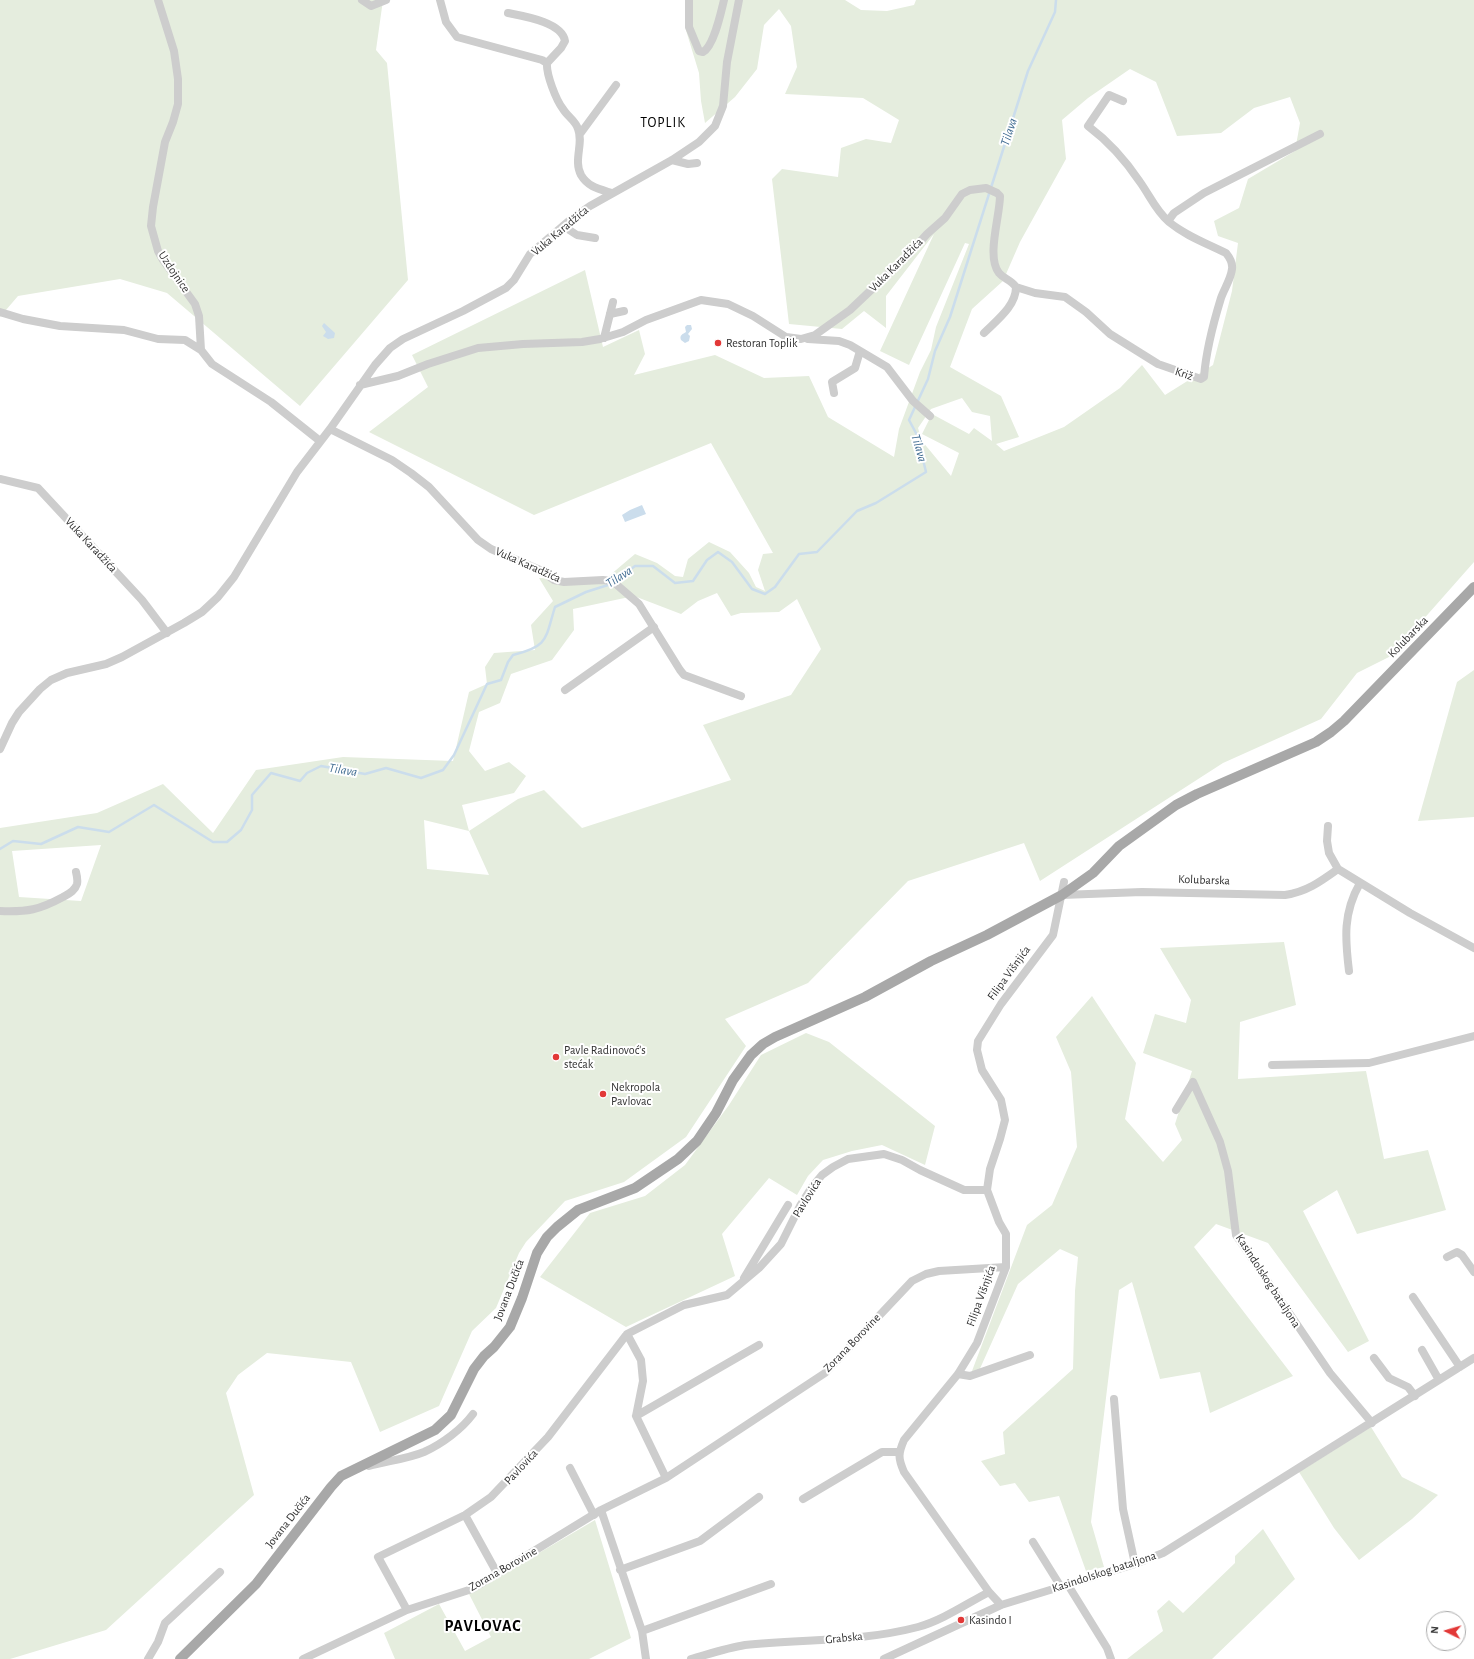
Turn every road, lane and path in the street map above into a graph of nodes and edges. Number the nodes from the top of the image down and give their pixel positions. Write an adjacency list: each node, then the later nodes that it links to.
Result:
1 (158, 0): 28 (street, Uzdojnice)
2 (362, 0): 3 (street)
3 (386, 0)
4 (440, 0): 9 (street)
5 (689, 0): 6 (street)
6 (724, 0)
7 (739, 0): 14 (street, Vuka Karadžića)
8 (508, 13): 9 (street)
9 (548, 63): 12 (street)
10 (616, 85): 12 (street)
11 (1123, 100): 17 (street, Križ)
12 (580, 134): 16 (street)
13 (1320, 134): 17 (street)
14 (672, 160): 15 (street); 16 (street, Vuka Karadžića)
15 (697, 163)
16 (612, 193): 18 (street, Vuka Karadžića)
17 (1168, 221): 20 (street, Križ)
18 (563, 226): 19 (street); 30 (street, Vuka Karadžića)
19 (595, 238)
20 (1016, 287): 25 (street); 27 (street, Vuka Karadžića)
21 (613, 302): 24 (street)
22 (624, 311): 24 (street)
23 (0, 312): 28 (street)
24 (610, 314): 26 (street)
25 (984, 333)
26 (604, 338): 27 (street, Vuka Karadžića); 30 (street, Vuka Karadžića)
27 (801, 338): 29 (street, Vuka Karadžića)
28 (201, 350): 34 (street)
29 (860, 351): 31 (street); 32 (street, Vuka Karadžića)
30 (360, 385): 33 (street, Vuka Karadžića)
31 (834, 393)
32 (930, 416)
33 (330, 429): 34 (street, Vuka Karadžića); 37 (street, Vuka Karadžića)
34 (320, 441): 38 (street, Vuka Karadžića)
35 (0, 479): 38 (street, Vuka Karadžića)
36 (1474, 587): 47 (main road, Kolubarska)
37 (654, 627): 39 (street); 40 (street, Vuka Karadžića)
38 (167, 633): 41 (street, Vuka Karadžića)
39 (565, 690)
40 (741, 696)
41 (0, 750)
42 (1328, 826): 43 (street)
43 (1338, 869): 46 (street); 47 (street, Kolubarska)
44 (76, 872): 48 (street)
45 (1064, 882): 47 (street, Filipa Višnjića)
46 (1360, 883): 49 (street); 50 (street)
47 (1062, 895): 54 (street, Filipa Višnjića); 77 (main road, Jovana Dučića)
48 (0, 911)
49 (1474, 948)
50 (1349, 971)
51 (1474, 1036): 52 (street)
52 (1272, 1065)
53 (1176, 1110): 74 (street, Kasindolskog bataljona)
54 (987, 1190): 57 (street, Filipa Višnjića); 59 (street, Pavlovića)
55 (788, 1205): 59 (street, Pavlovića)
56 (1447, 1257): 58 (street)
57 (1006, 1267): 68 (street, Filipa Višnjića); 78 (street, Zorana Borovine)
58 (1474, 1272)
59 (740, 1283): 61 (street, Pavlovića)
60 (1414, 1297): 67 (street)
61 (626, 1334): 73 (street); 82 (street, Pavlovića)
62 (758, 1345): 73 (street)
63 (1422, 1350): 69 (street)
64 (1030, 1355): 68 (street)
65 (1374, 1358): 70 (street)
66 (1474, 1358): 67 (street, Kasindolskog bataljona)
67 (1460, 1367): 69 (street, Kasindolskog bataljona)
68 (958, 1374): 75 (street, Filipa Višnjića)
69 (1439, 1380): 70 (street, Kasindolskog bataljona)
70 (1415, 1396): 74 (street, Kasindolskog bataljona)
71 (1114, 1399): 84 (street)
72 (473, 1414): 77 (street)
73 (636, 1416): 78 (street)
74 (1372, 1423): 84 (street, Kasindolskog bataljona)
75 (899, 1452): 80 (street); 90 (street)
76 (570, 1468): 81 (street)
77 (357, 1469): 95 (main road, Jovana Dučića)
78 (666, 1478): 81 (street, Zorana Borovine)
79 (759, 1497): 85 (street)
80 (803, 1499)
81 (598, 1513): 85 (street); 87 (street, Zorana Borovine)
82 (465, 1515): 87 (street); 92 (street, Pavlovića)
83 (1033, 1542): 89 (street)
84 (1135, 1564): 89 (street, Kasindolskog bataljona)
85 (620, 1570): 93 (street)
86 (220, 1572): 94 (street)
87 (497, 1573): 92 (street, Zorana Borovine)
88 (771, 1584): 93 (street)
89 (1064, 1586): 91 (street, Kasindolskog bataljona); 100 (street)
90 (989, 1592): 91 (street); 98 (street, Grabska)
91 (1001, 1605): 99 (street, Kasindolskog bataljona)
92 (406, 1610): 96 (street, Zorana Borovine)
93 (642, 1631): 97 (street)
94 (148, 1659)
95 (180, 1659)
96 (303, 1659)
97 (646, 1659)
98 (692, 1659)
99 (884, 1659)
100 (1111, 1659)

